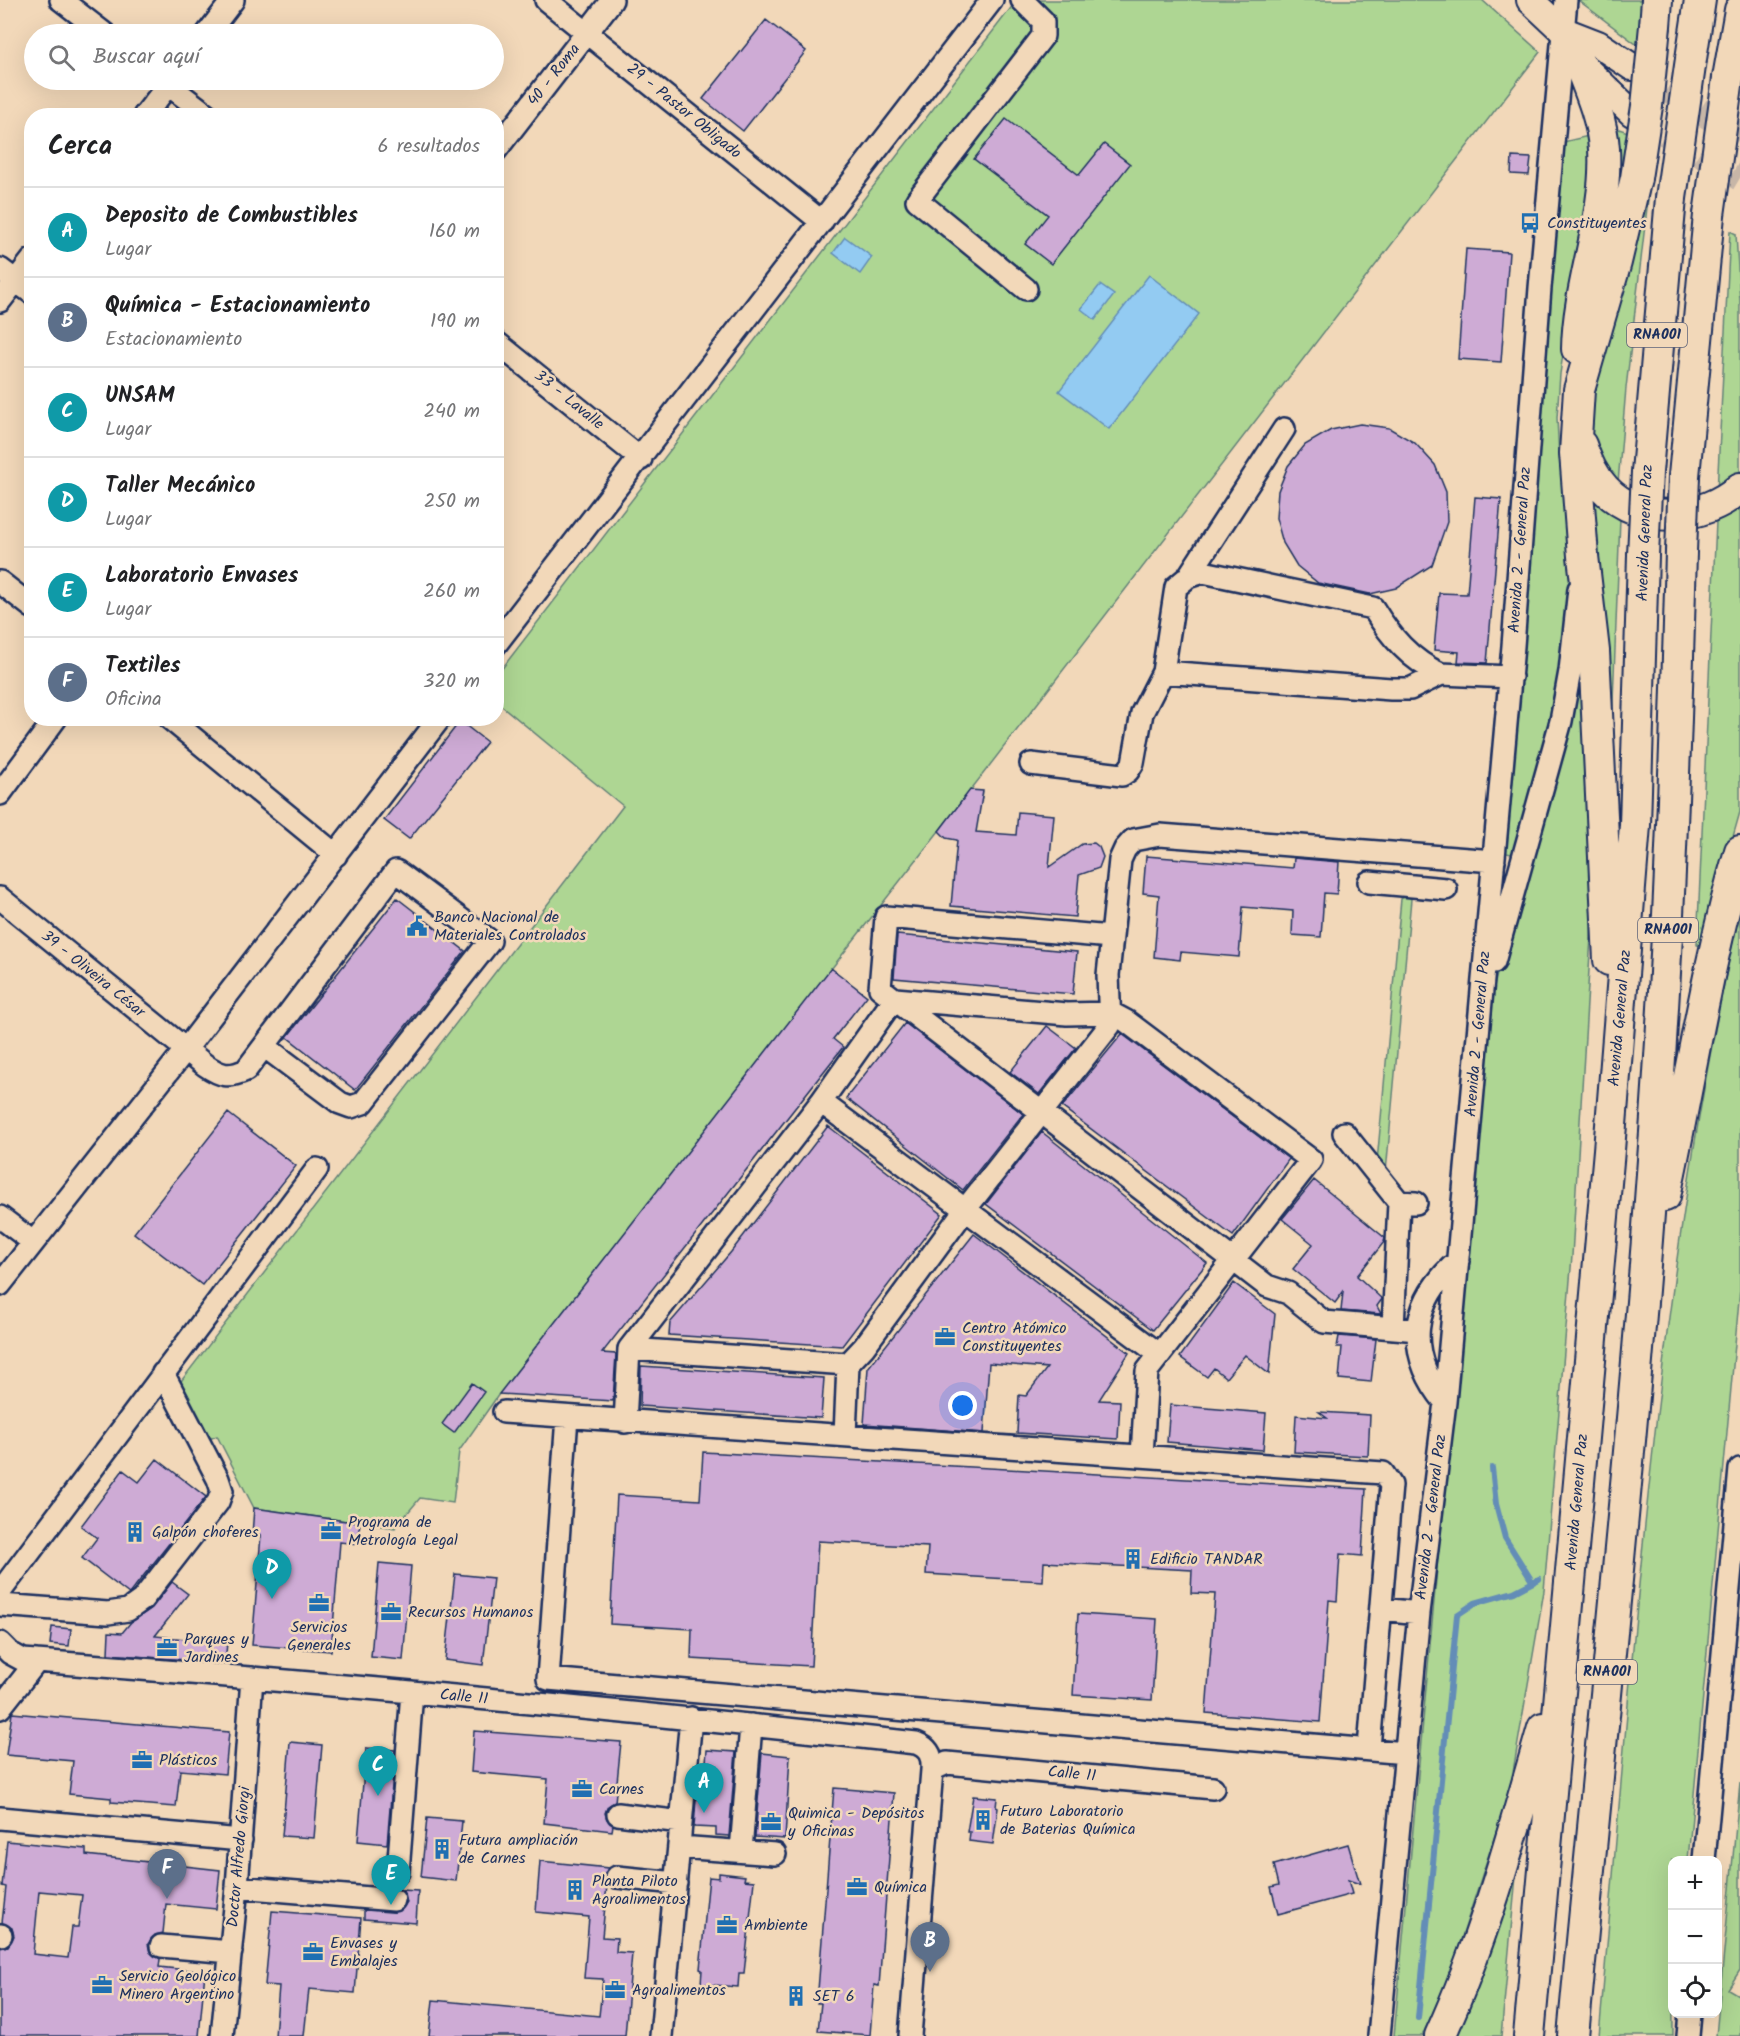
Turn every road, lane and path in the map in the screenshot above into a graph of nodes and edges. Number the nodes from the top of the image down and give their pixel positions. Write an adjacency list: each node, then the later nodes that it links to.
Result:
1 (62, 0): 12 (street)
2 (233, 0): 13 (street)
3 (546, 0): 15 (street, 29 - Pastor Obligado)
4 (612, 0): 15 (street, 40 - Roma)
5 (992, 0): 24 (street)
6 (1022, 0): 26 (street)
7 (1530, 0): 14 (main road)
8 (1566, 0): 14 (street, Avenida 2 - General Paz)
9 (1700, 0): 61 (highway, Avenida General Paz / RNA001, bridge)
10 (1740, 10): 72 (highway, RNA001, bridge)
11 (1656, 13): 29 (highway, bridge)
12 (92, 24)
13 (215, 24)
14 (1562, 30): 16 (main road); 17 (main road); 41 (street, Avenida 2 - General Paz)
15 (587, 33): 23 (street, 40 - Roma); 24 (street, 29 - Pastor Obligado)
16 (1578, 61): 22 (main road); 29 (highway)
17 (1632, 66)
18 (161, 90): 20 (street)
19 (178, 90): 21 (street)
20 (149, 108)
21 (199, 108)
22 (1632, 113)
23 (504, 140)
24 (822, 222): 32 (street)
25 (16, 281): 27 (street)
26 (1026, 289)
27 (0, 301)
28 (504, 348): 32 (street, 33 - Lavalle)
29 (1580, 390): 30 (highway)
30 (1576, 428): 33 (highway); 34 (highway)
31 (1284, 429): 35 (street)
32 (641, 459): 38 (street)
33 (1740, 488)
34 (1583, 556): 58 (street); 61 (highway)
35 (1188, 577): 39 (street); 40 (street)
36 (0, 582): 37 (street)
37 (24, 601)
38 (504, 634)
39 (1163, 672): 40 (street); 45 (street)
40 (1441, 674): 41 (street)
41 (1510, 677): 50 (street, Avenida 2 - General Paz)
42 (50, 726): 46 (street)
43 (179, 726): 48 (street)
44 (434, 726): 48 (street)
45 (1031, 764)
46 (0, 794)
47 (1740, 851): 72 (highway)
48 (336, 855): 60 (street)
49 (1410, 855): 50 (street); 52 (street); 55 (street)
50 (1494, 861): 58 (street, Avenida 2 - General Paz)
51 (1369, 882): 52 (street)
52 (1408, 885): 53 (street)
53 (1446, 889)
54 (0, 898): 60 (street, 39 - Oliveira César)
55 (1111, 937): 56 (street); 57 (street)
56 (894, 999): 57 (street); 62 (street); 63 (street)
57 (1111, 1013): 63 (street); 69 (street)
58 (1479, 1016): 70 (street, Avenida 2 - General Paz)
59 (264, 1046): 59 (street); 60 (street, 39 - Oliveira César)
60 (186, 1049): 68 (street)
61 (1614, 1092): 91 (highway, Avenida General Paz / RNA001)
62 (821, 1102): 66 (street); 75 (street)
63 (1042, 1112): 66 (street); 69 (street)
64 (1344, 1133): 73 (street)
65 (317, 1169): 78 (street)
66 (964, 1211): 76 (street); 77 (street)
67 (0, 1216): 68 (street)
68 (33, 1242): 71 (street)
69 (1233, 1260): 73 (street); 76 (street)
70 (1458, 1261): 74 (street); 79 (street, Avenida 2 - General Paz)
71 (0, 1285)
72 (1641, 1308): 124 (highway, RNA001)
73 (1393, 1328): 74 (street)
74 (1418, 1330): 79 (street)
75 (629, 1350): 77 (street); 82 (street)
76 (1159, 1354): 84 (street)
77 (848, 1364): 83 (street)
78 (163, 1372): 86 (street); 87 (street)
79 (1446, 1402): 89 (street, Avenida 2 - General Paz)
80 (504, 1412): 81 (street)
81 (567, 1417): 82 (street); 98 (street)
82 (625, 1422): 83 (street)
83 (845, 1435): 84 (street)
84 (1142, 1456): 88 (street)
85 (1740, 1469): 109 (street)
86 (0, 1592)
87 (0, 1605)
88 (1381, 1609): 89 (street); 98 (street)
89 (1419, 1613): 99 (street, Avenida 2 - General Paz)
90 (0, 1643): 92 (street, Calle 11)
91 (1563, 1659): 122 (highway); 123 (highway, Avenida General Paz / RNA001)
92 (37, 1661): 93 (street, Calle 11); 95 (street)
93 (252, 1678): 94 (street, Calle 11); 105 (street, Doctor Alfredo Giorgi)
94 (412, 1692): 96 (street, Calle 11); 110 (street)
95 (0, 1708)
96 (691, 1718): 97 (street, Calle 11); 104 (street)
97 (751, 1725): 100 (street, Calle 11); 107 (street)
98 (1369, 1748): 99 (street)
99 (1406, 1753): 121 (street, Avenida 2 - General Paz)
100 (931, 1761): 101 (street, Calle 11); 120 (street)
101 (1213, 1788)
102 (618, 1814): 104 (street)
103 (0, 1818): 105 (street)
104 (681, 1822): 106 (street)
105 (241, 1840): 113 (street, Doctor Alfredo Giorgi)
106 (679, 1847): 107 (street); 112 (street)
107 (741, 1851): 108 (street)
108 (775, 1854)
109 (1704, 1856)
110 (398, 1872)
111 (617, 1877): 112 (street)
112 (676, 1883): 119 (street)
113 (237, 1887): 114 (street); 116 (street, Doctor Alfredo Giorgi)
114 (394, 1900)
115 (161, 1946): 116 (street)
116 (231, 1952): 118 (street, Doctor Alfredo Giorgi)
117 (1690, 2018): 125 (street)
118 (222, 2036)
119 (661, 2036)
120 (910, 2036)
121 (1379, 2036)
122 (1440, 2036)
123 (1528, 2036)
124 (1573, 2036)
125 (1688, 2036)

